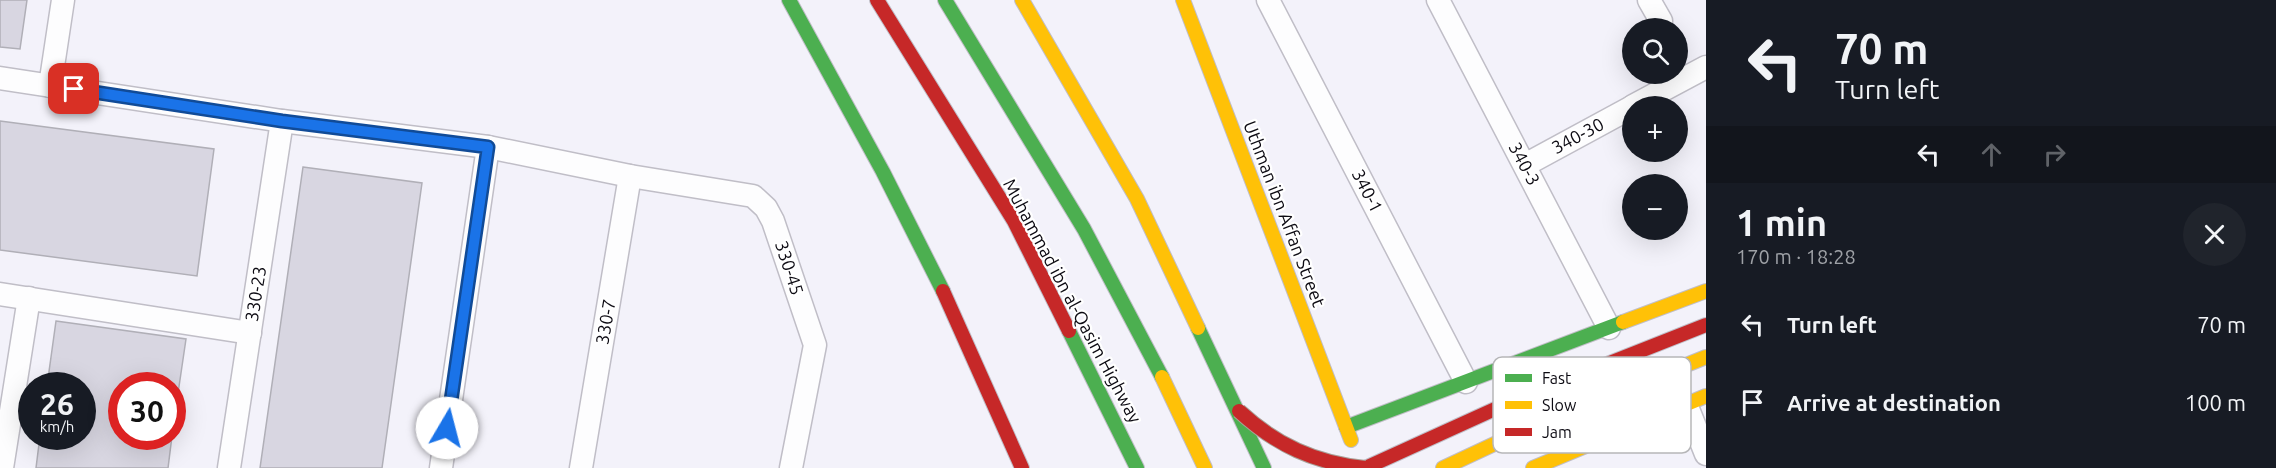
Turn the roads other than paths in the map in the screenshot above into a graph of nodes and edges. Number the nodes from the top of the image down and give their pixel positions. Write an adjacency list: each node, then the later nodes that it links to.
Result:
1 (63, 0): 13 (street)
2 (789, 0): 43 (main road)
3 (877, 0): 44 (main road, Muhammad ibn al-Qasim Highway)
4 (945, 0): 45 (main road)
5 (1022, 0): 34 (main road)
6 (1184, 0): 31 (main road, Uthman ibn Affan Street)
7 (1268, 0): 31 (street, 340-1)
8 (1438, 0): 18 (street, 340-3)
9 (1649, 0): 10 (street)
10 (1659, 18)
11 (1706, 67): 14 (street, 340-30)
12 (0, 78): 13 (street, 330-45)
13 (50, 86): 16 (street, 330-45)
14 (1653, 96)
15 (1622, 113): 18 (street, 340-30)
16 (282, 121): 17 (street, 330-45); 25 (street, 330-23)
17 (488, 147): 19 (street, 330-45); 40 (street)
18 (1525, 165): 24 (street, 340-3)
19 (630, 177): 41 (street, 330-7); 42 (street, 330-45)
20 (1706, 291): 24 (main road)
21 (0, 294): 22 (street)
22 (29, 298): 25 (street); 38 (street)
23 (1706, 325): 27 (main road)
24 (1609, 328): 26 (main road)
25 (250, 333): 39 (street, 330-23)
26 (1532, 357)
27 (1625, 357)
28 (1706, 357): 29 (main road)
29 (1691, 363)
30 (1493, 372): 31 (main road)
31 (1466, 382)
32 (1696, 400): 37 (street)
33 (1493, 410): 47 (main road)
34 (1239, 411): 46 (main road); 47 (main road, bridge)
35 (1493, 445): 48 (main road)
36 (1569, 453): 49 (main road)
37 (1706, 454)
38 (2, 468)
39 (229, 468)
40 (441, 468)
41 (581, 468)
42 (790, 468)
43 (1022, 468)
44 (1137, 468)
45 (1205, 468)
46 (1264, 468)
47 (1365, 468)
48 (1443, 468)
49 (1533, 468)

